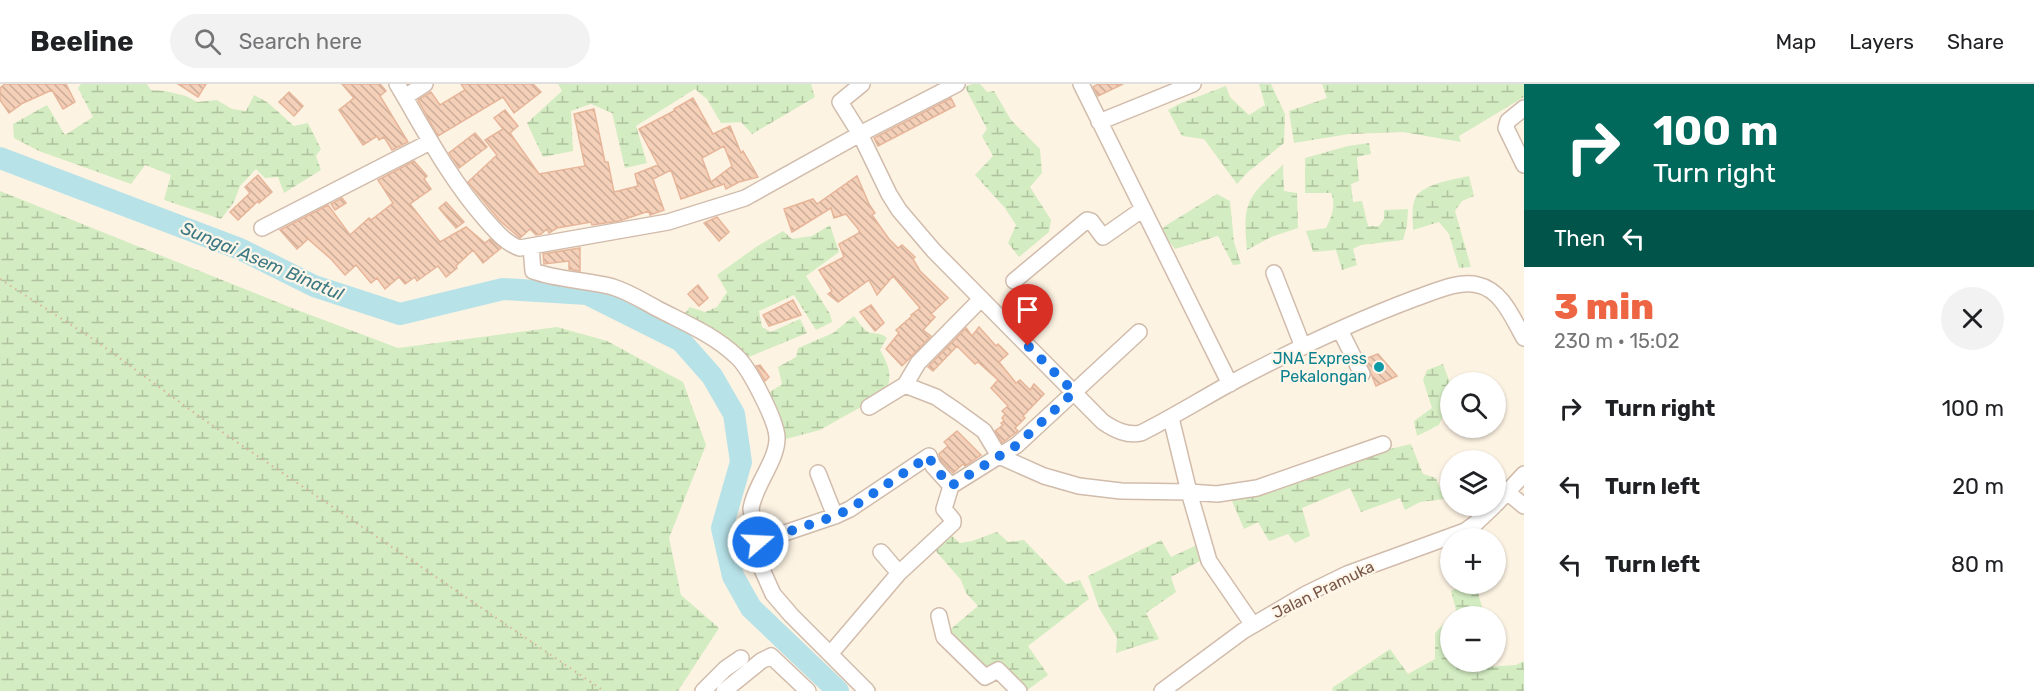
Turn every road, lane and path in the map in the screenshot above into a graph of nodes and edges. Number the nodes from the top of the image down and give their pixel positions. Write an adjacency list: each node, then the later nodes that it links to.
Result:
1 (425, 84): 6 (street)
2 (862, 84): 9 (street)
3 (957, 84): 9 (street)
4 (1081, 84): 8 (street)
5 (1193, 84): 8 (street)
6 (401, 91): 10 (street)
7 (1524, 108): 11 (street)
8 (1099, 122): 12 (street)
9 (860, 134): 14 (street); 18 (street)
10 (430, 142): 13 (street); 14 (street)
11 (1524, 165)
12 (1143, 209): 17 (street); 24 (street)
13 (262, 228)
14 (531, 247): 39 (street)
15 (1274, 273): 22 (street)
16 (0, 279): 47 (path)
17 (1014, 281)
18 (981, 299): 25 (street); 26 (street)
19 (1340, 330): 21 (street); 22 (street); 23 (street)
20 (1139, 332): 26 (street)
21 (1524, 338)
22 (1303, 347): 24 (street)
23 (1362, 375)
24 (1230, 384): 28 (street)
25 (904, 385): 27 (street); 30 (street)
26 (1074, 392): 28 (street); 30 (street)
27 (869, 407)
28 (1171, 418): 34 (street)
29 (1383, 444): 34 (street)
30 (1007, 451): 33 (street); 34 (street)
31 (818, 473): 37 (street)
32 (1524, 474): 35 (street, Jalan Pramuka)
33 (951, 486): 37 (street); 41 (street)
34 (1188, 486): 43 (street)
35 (1507, 492): 36 (street)
36 (1524, 507)
37 (835, 516): 39 (street)
38 (1483, 516): 43 (street, Jalan Pramuka)
39 (758, 542): 44 (street)
40 (881, 552): 41 (street)
41 (898, 573): 44 (street)
42 (939, 616): 52 (street)
43 (1253, 625): 46 (street, Jalan Pramuka)
44 (831, 653): 51 (street)
45 (741, 658): 48 (street)
46 (1181, 686): 53 (street, Jalan Pramuka)
47 (604, 691)
48 (703, 691)
49 (724, 691): 50 (street)
50 (808, 691)
51 (867, 691)
52 (1019, 691)
53 (1162, 691)

